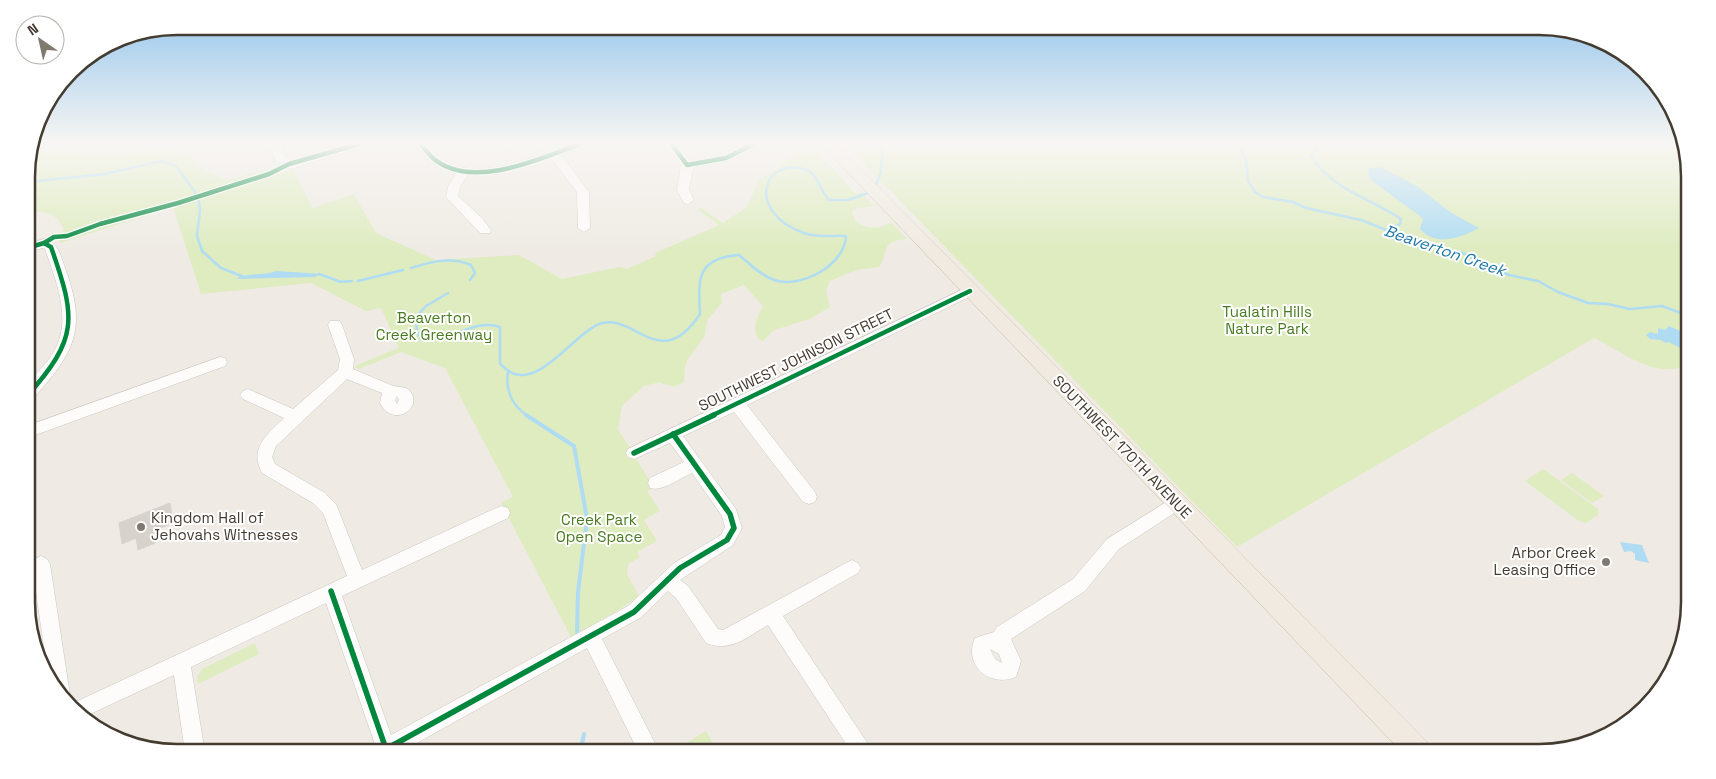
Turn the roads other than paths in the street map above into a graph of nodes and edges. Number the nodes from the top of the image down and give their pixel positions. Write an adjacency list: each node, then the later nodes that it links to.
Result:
1 (459, 178): 7 (street)
2 (573, 178): 6 (street)
3 (685, 178): 5 (street)
4 (862, 178): 9 (main road, SOUTHWEST 170TH AVENUE)
5 (688, 200)
6 (584, 228)
7 (485, 230)
8 (35, 246): 13 (street)
9 (970, 291): 16 (street, SOUTHWEST JOHNSON STREET); 24 (main road, SOUTHWEST 170TH AVENUE)
10 (335, 325): 12 (street)
11 (220, 362): 18 (street)
12 (344, 372): 14 (street); 17 (street)
13 (35, 388)
14 (391, 393)
15 (248, 395): 17 (street)
16 (736, 403): 19 (street, SOUTHWEST JOHNSON STREET); 23 (street)
17 (295, 417): 28 (street)
18 (35, 429)
19 (673, 434): 20 (street, SOUTHWEST JOHNSON STREET); 21 (street)
20 (634, 452)
21 (694, 464): 22 (street); 29 (street)
22 (656, 483)
23 (809, 497)
24 (1176, 503): 33 (street); 42 (main road, SOUTHWEST 170TH AVENUE)
25 (502, 513): 28 (street)
26 (41, 564): 35 (street)
27 (852, 568): 31 (street)
28 (357, 579): 30 (street)
29 (666, 579): 31 (street); 32 (street)
30 (331, 591): 34 (street); 38 (street)
31 (772, 614): 41 (street)
32 (591, 637): 39 (street); 40 (street)
33 (999, 642)
34 (181, 661): 36 (street); 37 (street)
35 (57, 679)
36 (83, 708)
37 (194, 744)
38 (384, 744)
39 (395, 744)
40 (645, 744)
41 (858, 744)
42 (1411, 744)

